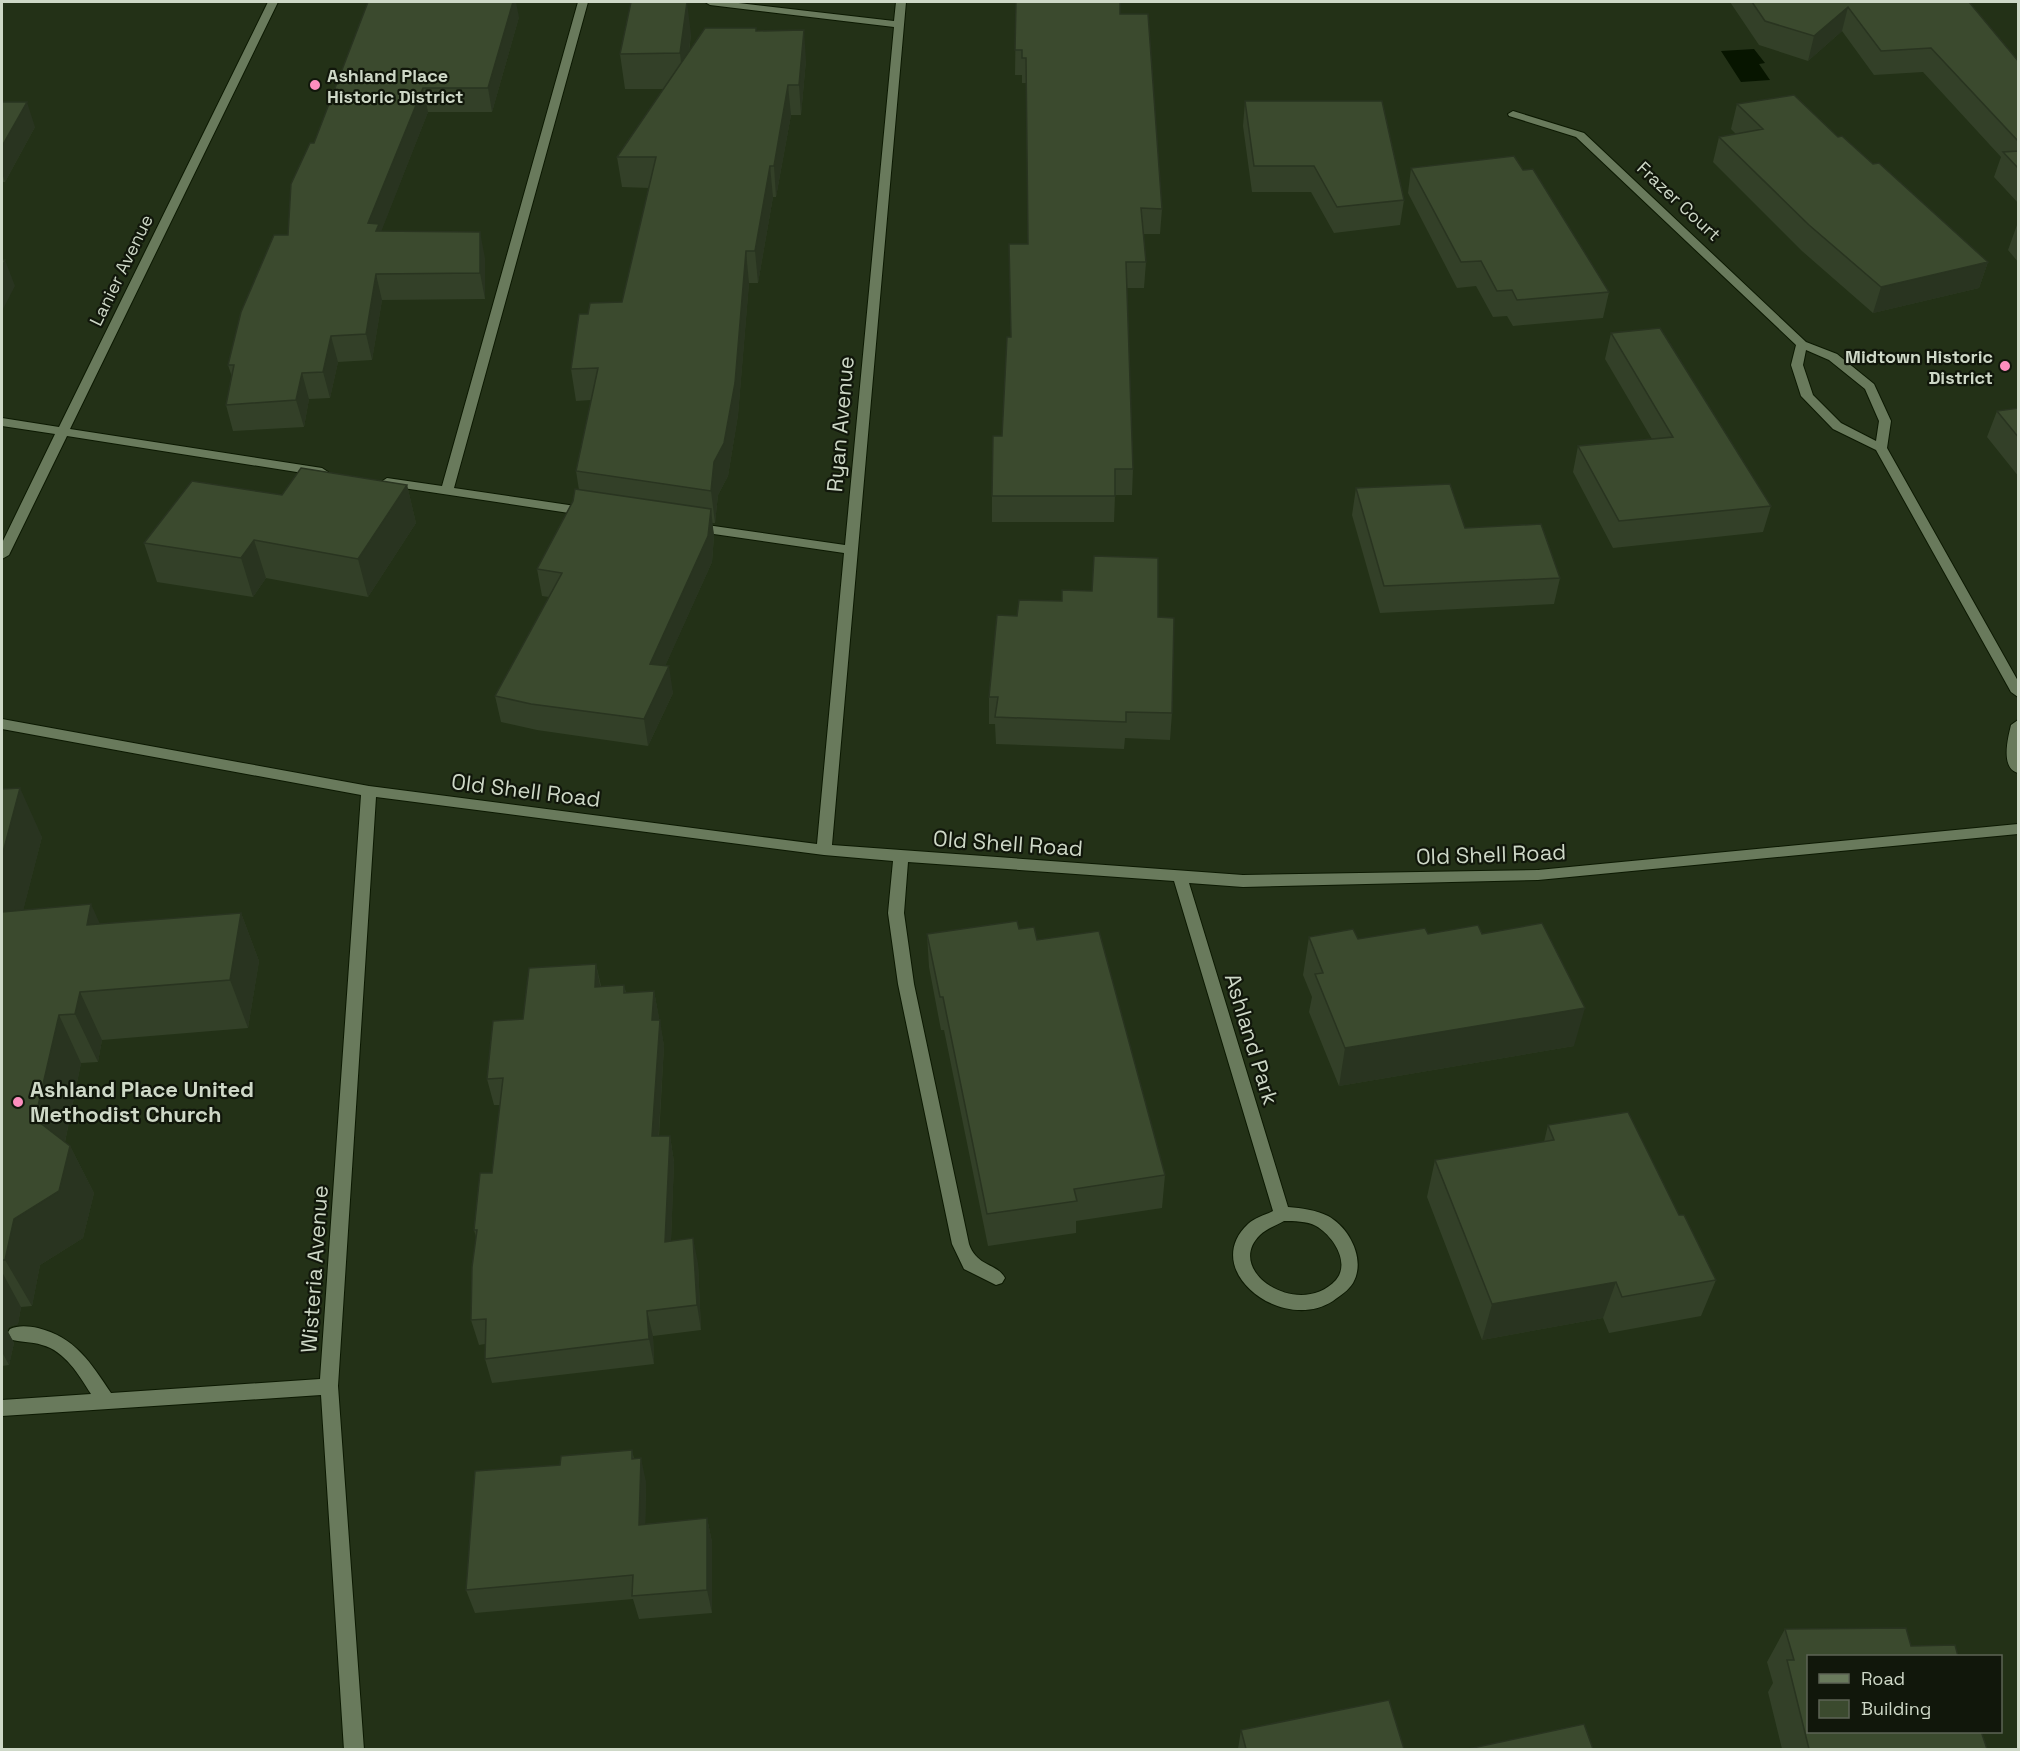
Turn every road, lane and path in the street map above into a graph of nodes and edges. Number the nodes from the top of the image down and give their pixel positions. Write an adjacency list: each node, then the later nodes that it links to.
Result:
1 (273, 2): 9 (street, Lanier Avenue)
2 (583, 2): 13 (street)
3 (710, 2): 5 (street)
4 (901, 2): 5 (street, Ryan Avenue)
5 (899, 25): 16 (street, Ryan Avenue)
6 (1513, 114): 7 (street, Frazer Court)
7 (1802, 344): 10 (street, Frazer Court); 10 (street)
8 (2, 422): 9 (street)
9 (62, 433): 11 (street); 17 (street, Lanier Avenue)
10 (1881, 448): 18 (street)
11 (333, 474)
12 (378, 480): 13 (street)
13 (447, 491): 14 (street)
14 (602, 514)
15 (684, 526): 16 (street)
16 (850, 550): 24 (street, Ryan Avenue)
17 (2, 555)
18 (2019, 692)
19 (2, 724): 22 (street, Old Shell Road)
20 (2019, 725): 21 (street)
21 (2019, 768)
22 (369, 791): 24 (street, Old Shell Road); 30 (street, Wisteria Avenue)
23 (2019, 829): 26 (street, Old Shell Road)
24 (824, 850): 25 (street, Old Shell Road)
25 (901, 856): 26 (street, Old Shell Road); 28 (street)
26 (1180, 876): 27 (street, Ashland Park)
27 (1282, 1214): 27 (street)
28 (996, 1278)
29 (16, 1334): 31 (street)
30 (329, 1386): 31 (street); 33 (street, Wisteria Avenue)
31 (106, 1401): 32 (street)
32 (2, 1408)
33 (354, 1749)

